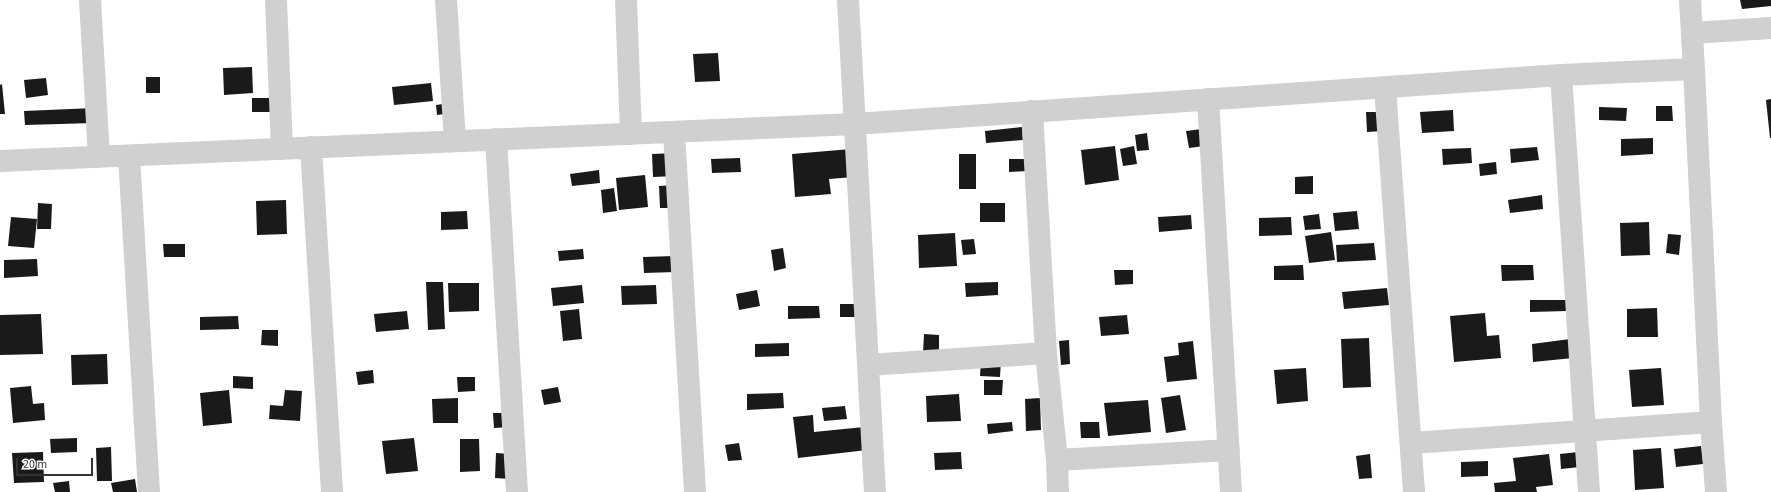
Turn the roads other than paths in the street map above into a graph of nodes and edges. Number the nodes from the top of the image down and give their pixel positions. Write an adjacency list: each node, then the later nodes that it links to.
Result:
1 (90, 0): 22 (street)
2 (276, 0): 20 (street)
3 (446, 0): 18 (street)
4 (626, 0): 16 (street)
5 (848, 0): 14 (street)
6 (1690, 0): 8 (street)
7 (1771, 28): 8 (street)
8 (1692, 33): 9 (street)
9 (1694, 69): 10 (street); 26 (street)
10 (1561, 74): 11 (street); 27 (street)
11 (1385, 87): 12 (street); 28 (street)
12 (1208, 99): 13 (street); 29 (street)
13 (1032, 112): 14 (street); 24 (street)
14 (855, 124): 15 (street); 25 (street)
15 (674, 132): 16 (street); 34 (street)
16 (631, 134): 17 (street)
17 (496, 140): 18 (street); 33 (street)
18 (455, 141): 19 (street)
19 (311, 147): 20 (street); 32 (street)
20 (282, 149): 21 (street)
21 (130, 156): 22 (street); 31 (street)
22 (99, 157): 23 (street)
23 (0, 161)
24 (1046, 353): 25 (street); 30 (street)
25 (868, 365): 35 (street)
26 (1711, 422): 27 (street); 40 (street)
27 (1584, 431): 28 (street); 39 (street)
28 (1412, 443): 38 (street)
29 (1229, 450): 30 (street); 37 (street)
30 (1057, 460): 36 (street)
31 (148, 492)
32 (332, 492)
33 (518, 492)
34 (696, 492)
35 (875, 492)
36 (1058, 492)
37 (1231, 492)
38 (1414, 492)
39 (1589, 492)
40 (1716, 492)

